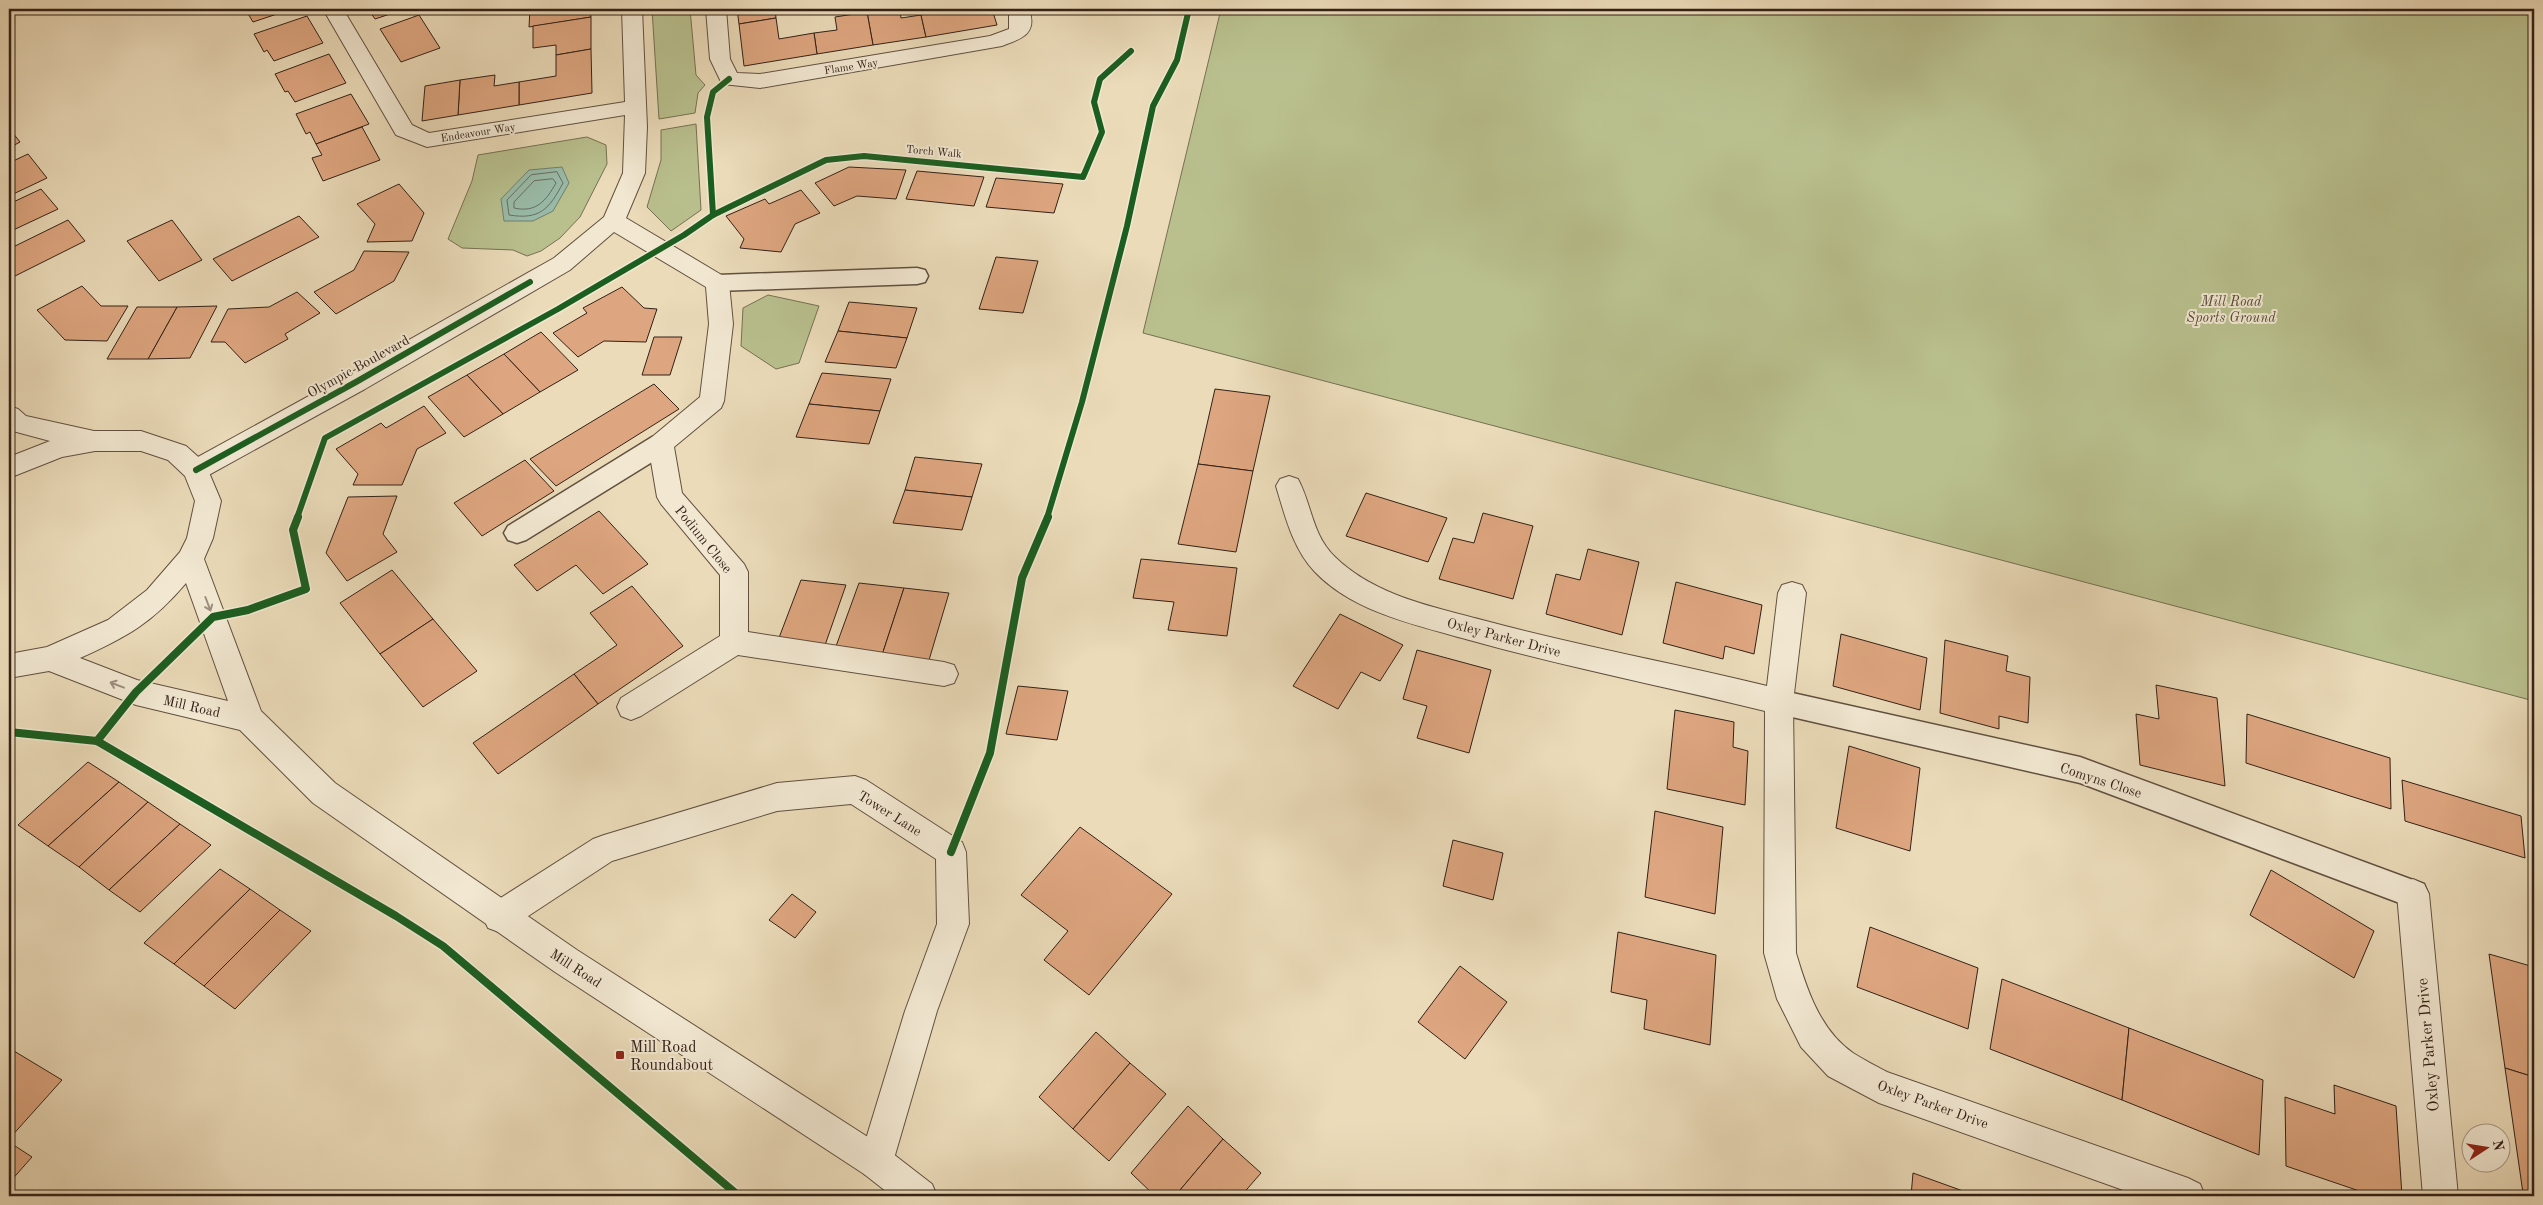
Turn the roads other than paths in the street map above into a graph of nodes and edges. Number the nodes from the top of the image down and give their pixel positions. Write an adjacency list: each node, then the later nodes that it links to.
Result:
1 (333, 9): 5 (street, Endeavour Way)
2 (632, 9): 5 (street, Olympic Boulevard)
3 (716, 9): 4 (street, Flame Way)
4 (1019, 9)
5 (634, 106): 6 (street, Olympic Boulevard)
6 (613, 221): 8 (street); 13 (street, Olympic Boulevard)
7 (917, 276): 8 (lane)
8 (717, 283): 11 (street)
9 (9, 416): 10 (street)
10 (95, 441): 12 (street); 13 (street)
11 (661, 444): 15 (lane); 18 (street, Podium Close)
12 (9, 468)
13 (196, 470): 16 (street)
14 (1289, 486): 22 (street, Oxley Parker Drive)
15 (517, 533)
16 (191, 559): 19 (street); 24 (street, Mill Road, one-way to 24)
17 (1792, 593): 22 (street, Oxley Parker Drive)
18 (734, 642): 21 (street); 23 (street)
19 (50, 659): 20 (street); 24 (street, Mill Road, one-way to 19)
20 (9, 666)
21 (944, 674)
22 (1779, 702): 25 (lane, Comyns Close); 29 (street, Oxley Parker Drive)
23 (631, 707)
24 (249, 719): 26 (street, Mill Road)
25 (2413, 894): 30 (street, Oxley Parker Drive)
26 (500, 917): 27 (street, Mill Road); 27 (street, Tower Lane)
27 (876, 1162): 28 (street, Mill Road)
28 (920, 1196)
29 (2188, 1196)
30 (2441, 1196)

